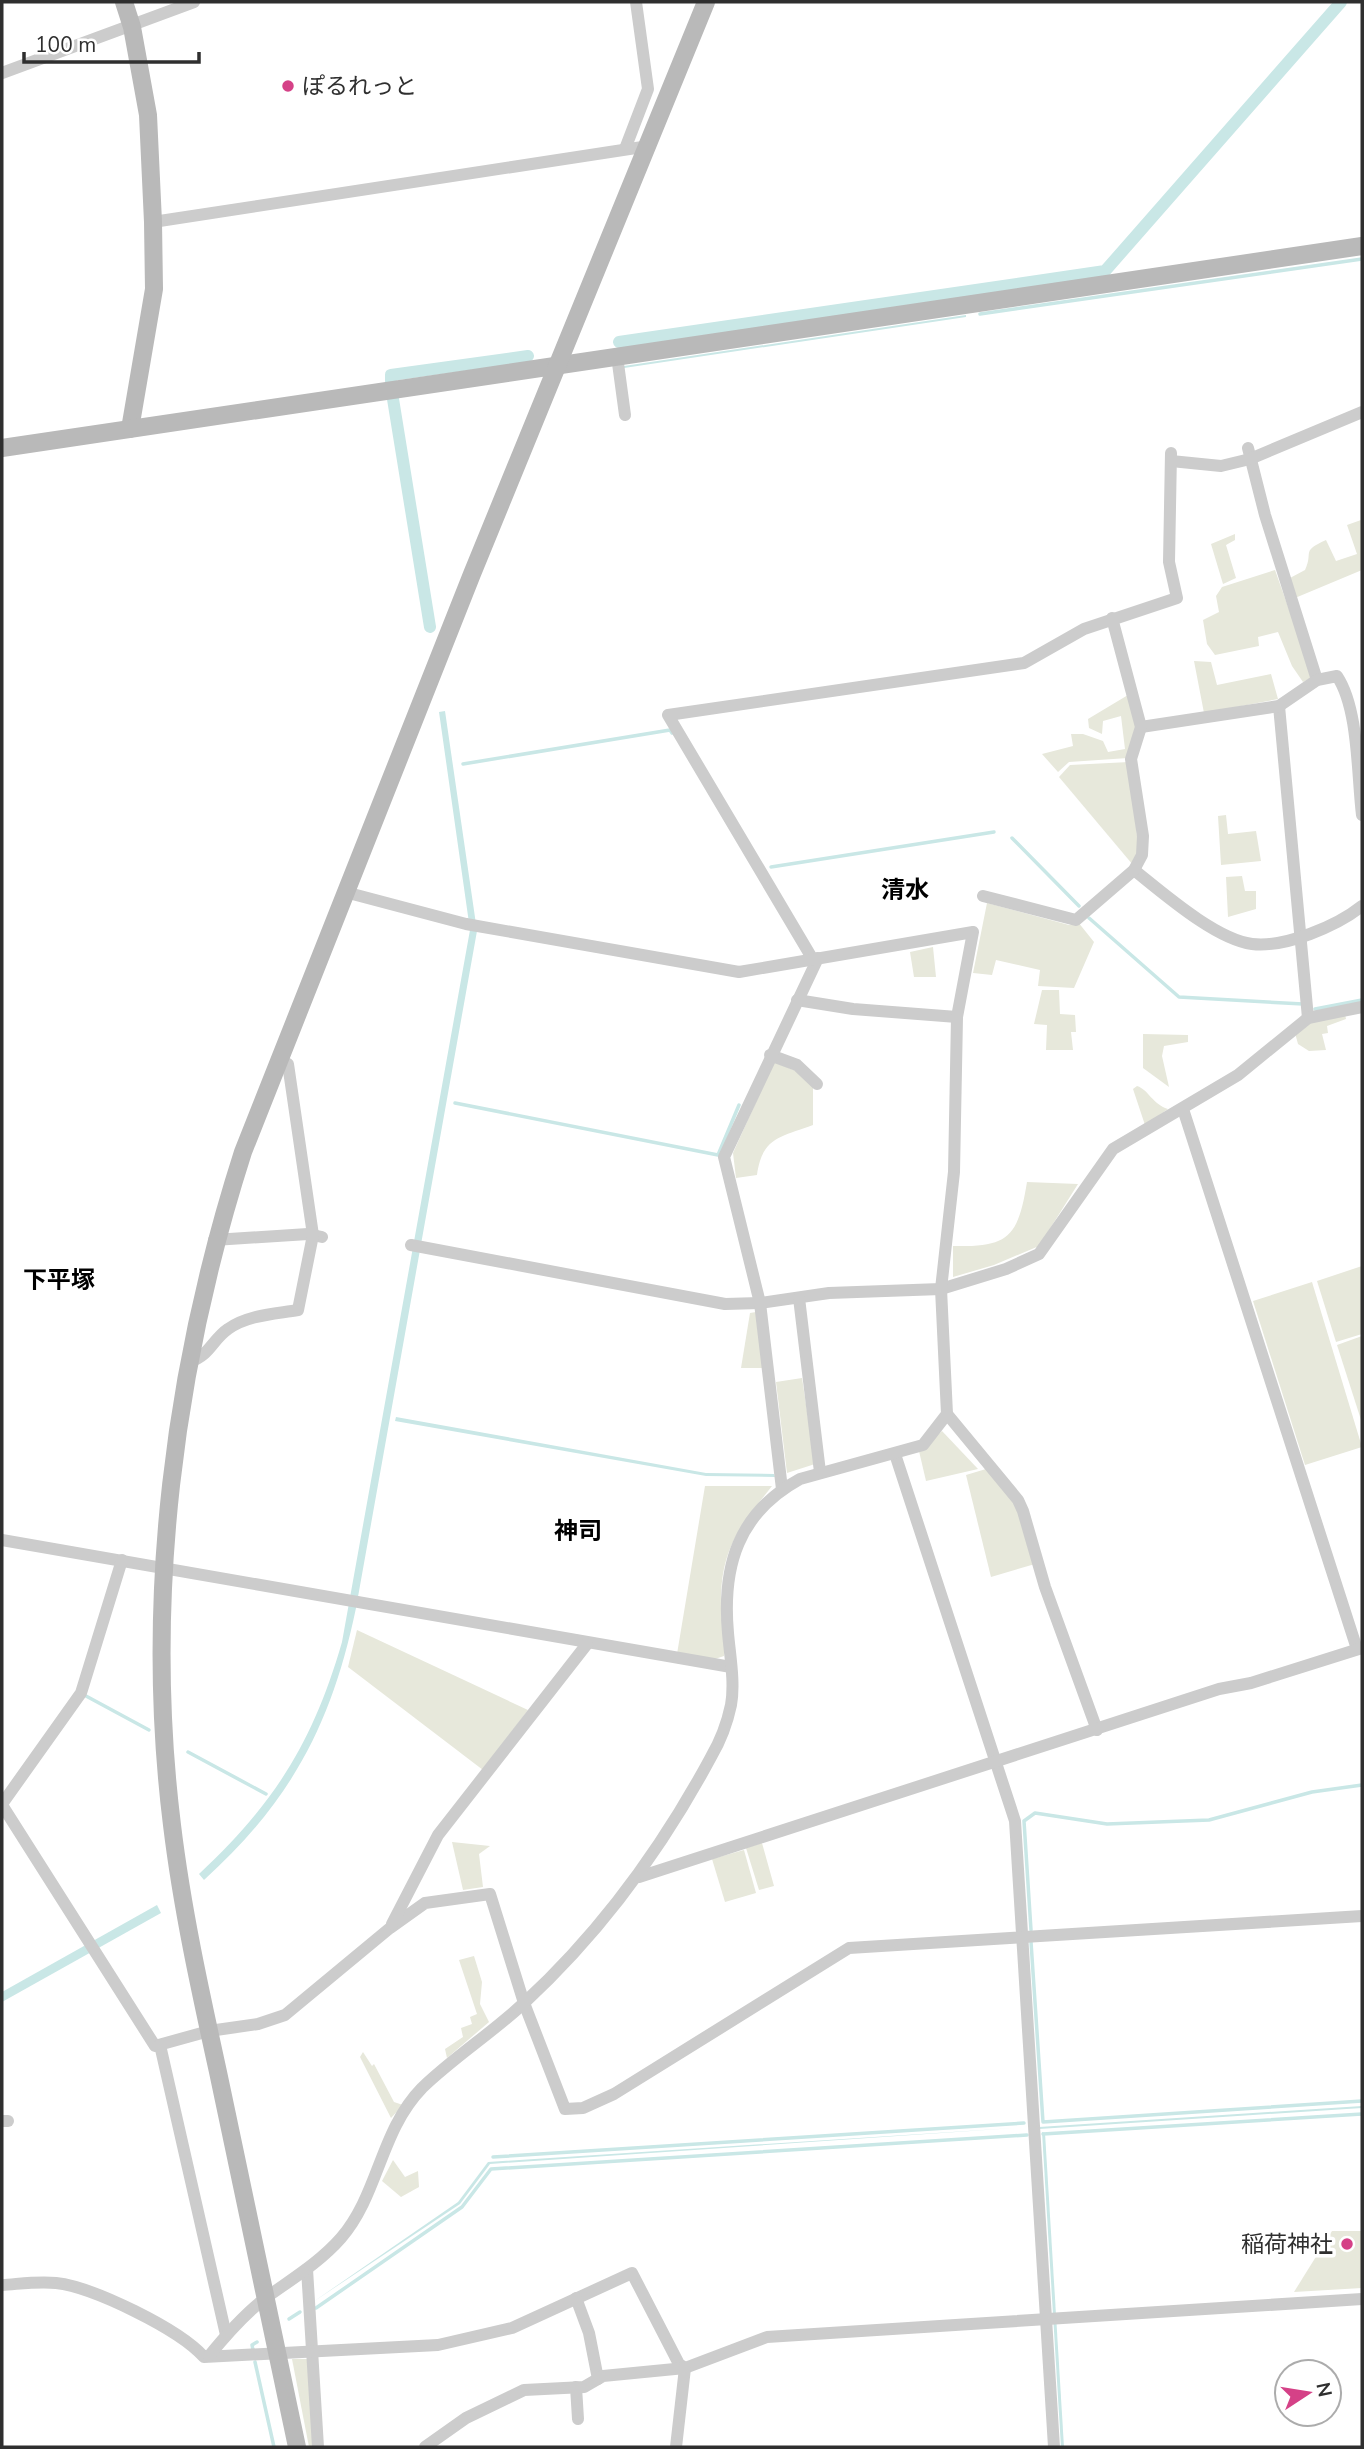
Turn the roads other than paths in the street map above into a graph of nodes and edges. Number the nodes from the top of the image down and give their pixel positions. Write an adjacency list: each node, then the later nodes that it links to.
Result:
1 (124, 2): 5 (street)
2 (194, 2): 5 (street)
3 (636, 2): 8 (street)
4 (706, 2): 7 (street)
5 (132, 27): 6 (street); 9 (street)
6 (2, 73)
7 (649, 146): 8 (street); 12 (street)
8 (625, 149): 9 (street)
9 (153, 222): 15 (street)
10 (1362, 246): 11 (street)
11 (617, 356): 12 (street); 14 (street)
12 (559, 366): 15 (street); 24 (street)
13 (1362, 412): 17 (street)
14 (625, 415)
15 (130, 429): 16 (street)
16 (2, 448)
17 (1249, 453): 18 (street); 19 (street)
18 (1112, 618): 21 (street); 28 (street)
19 (1317, 680): 20 (street); 22 (street)
20 (1279, 706): 21 (street); 27 (street)
21 (1141, 727): 23 (street)
22 (1362, 815)
23 (1133, 870): 25 (street); 27 (street)
24 (345, 892): 28 (street); 38 (street)
25 (983, 897)
26 (1362, 906): 27 (street)
27 (1302, 936): 32 (street)
28 (815, 958): 29 (street); 31 (street)
29 (797, 999): 31 (street); 33 (street)
30 (1362, 1007): 32 (street)
31 (957, 1017): 40 (street)
32 (1308, 1018): 36 (street)
33 (770, 1055): 35 (street); 42 (street)
34 (288, 1064): 37 (street)
35 (817, 1084)
36 (1183, 1109): 40 (street); 52 (street)
37 (318, 1236): 38 (street); 43 (street)
38 (214, 1240): 43 (street)
39 (411, 1245): 42 (street)
40 (942, 1289): 41 (street); 44 (street)
41 (799, 1298): 42 (street); 46 (street)
42 (760, 1303): 47 (street)
43 (191, 1361): 50 (street)
44 (947, 1414): 45 (street); 54 (street)
45 (895, 1454): 46 (street); 55 (street)
46 (820, 1472): 47 (street)
47 (782, 1489): 53 (street)
48 (2, 1540): 49 (street)
49 (122, 1560): 50 (street); 56 (street)
50 (164, 1568): 51 (street); 62 (street)
51 (587, 1644): 53 (street); 59 (street)
52 (1360, 1649): 54 (street)
53 (731, 1667): 57 (street)
54 (1097, 1730): 55 (street)
55 (995, 1764): 57 (street); 60 (street)
56 (2, 1805): 63 (street)
57 (639, 1877): 61 (street)
58 (1362, 1916): 60 (street)
59 (390, 1927): 61 (street); 62 (street)
60 (1022, 1935): 61 (street); 69 (street)
61 (524, 2003): 64 (street)
62 (209, 2031): 63 (street); 67 (street)
63 (160, 2045): 70 (street)
64 (307, 2269): 67 (street); 71 (street)
65 (2, 2285): 73 (street)
66 (576, 2298): 71 (street); 74 (street); 75 (street)
67 (265, 2299): 70 (street); 72 (street)
68 (1362, 2300): 69 (street)
69 (1052, 2319): 74 (street); 83 (street)
70 (226, 2335): 73 (street)
71 (312, 2351): 72 (street); 80 (street)
72 (278, 2354): 73 (street); 79 (street)
73 (209, 2356)
74 (685, 2368): 75 (street); 82 (street)
75 (598, 2379): 76 (street)
76 (576, 2387): 77 (street); 78 (street)
77 (579, 2419)
78 (440, 2443): 81 (street)
79 (297, 2447)
80 (318, 2447)
81 (425, 2447)
82 (676, 2447)
83 (1054, 2447)

